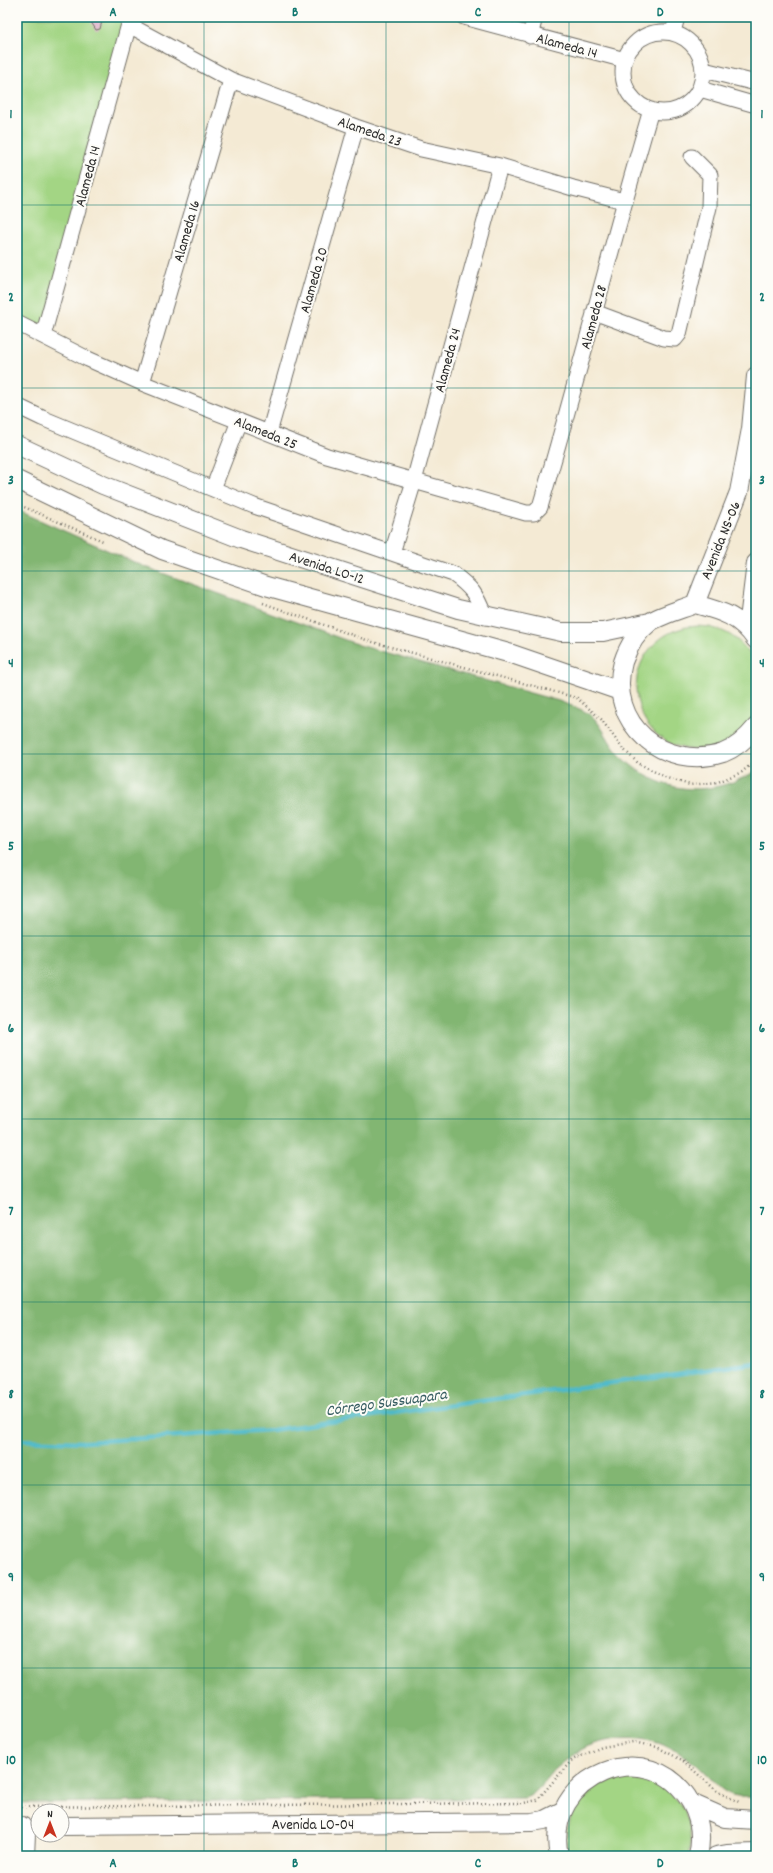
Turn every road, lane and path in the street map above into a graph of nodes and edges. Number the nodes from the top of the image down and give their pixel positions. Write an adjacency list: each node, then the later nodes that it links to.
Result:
1 (464, 17): 6 (street, Alameda 14)
2 (535, 17): 6 (street)
3 (677, 17): 5 (street)
4 (130, 21): 9 (street, Alameda 23); 20 (street, Alameda 14)
5 (673, 32): 7 (street); 8 (street)
6 (530, 36): 7 (street, Alameda 14)
7 (624, 60): 13 (street)
8 (704, 70): 10 (street); 11 (street)
9 (231, 80): 14 (street, Alameda 23); 22 (street, Alameda 16)
10 (756, 83)
11 (700, 89): 12 (street); 13 (street)
12 (756, 105)
13 (651, 110): 17 (street, Alameda 28)
14 (356, 127): 16 (street, Alameda 23); 26 (street, Alameda 20)
15 (692, 158): 18 (street)
16 (500, 166): 17 (street, Alameda 23); 30 (street, Alameda 24)
17 (624, 201): 18 (street, Alameda 28)
18 (594, 312): 33 (street, Alameda 28)
19 (17, 323): 20 (street, Alameda 25)
20 (43, 336): 22 (street, Alameda 25)
21 (756, 376): 25 (street, Avenida NS-06)
22 (142, 383): 24 (street, Alameda 25)
23 (17, 406): 31 (street)
24 (238, 421): 26 (street, Alameda 25); 31 (street)
25 (751, 429): 28 (street, Avenida NS-06); 38 (street, Avenida NS-06)
26 (269, 433): 30 (street, Alameda 25)
27 (17, 445): 39 (street, Avenida LO-12)
28 (756, 452)
29 (17, 480): 42 (street)
30 (414, 481): 33 (street, Alameda 25); 35 (street, Alameda 24)
31 (213, 489): 35 (street)
32 (17, 504): 34 (path)
33 (526, 513)
34 (109, 544)
35 (392, 554): 39 (street)
36 (756, 563): 41 (street)
37 (259, 602): 44 (path)
38 (695, 604): 40 (street); 41 (street)
39 (484, 616): 40 (street, Avenida LO-12)
40 (650, 622): 42 (street)
41 (752, 634)
42 (620, 691): 43 (street)
43 (756, 727)
44 (756, 760)
45 (691, 1803): 48 (street); 49 (street); 55 (street)
46 (740, 1803): 47 (path)
47 (17, 1807)
48 (562, 1811): 51 (street, Avenida LO-04); 54 (street)
49 (756, 1820)
50 (26, 1826): 53 (street)
51 (70, 1826)
52 (756, 1854): 56 (street)
53 (25, 1856)
54 (559, 1856)
55 (698, 1856)
56 (716, 1856)

